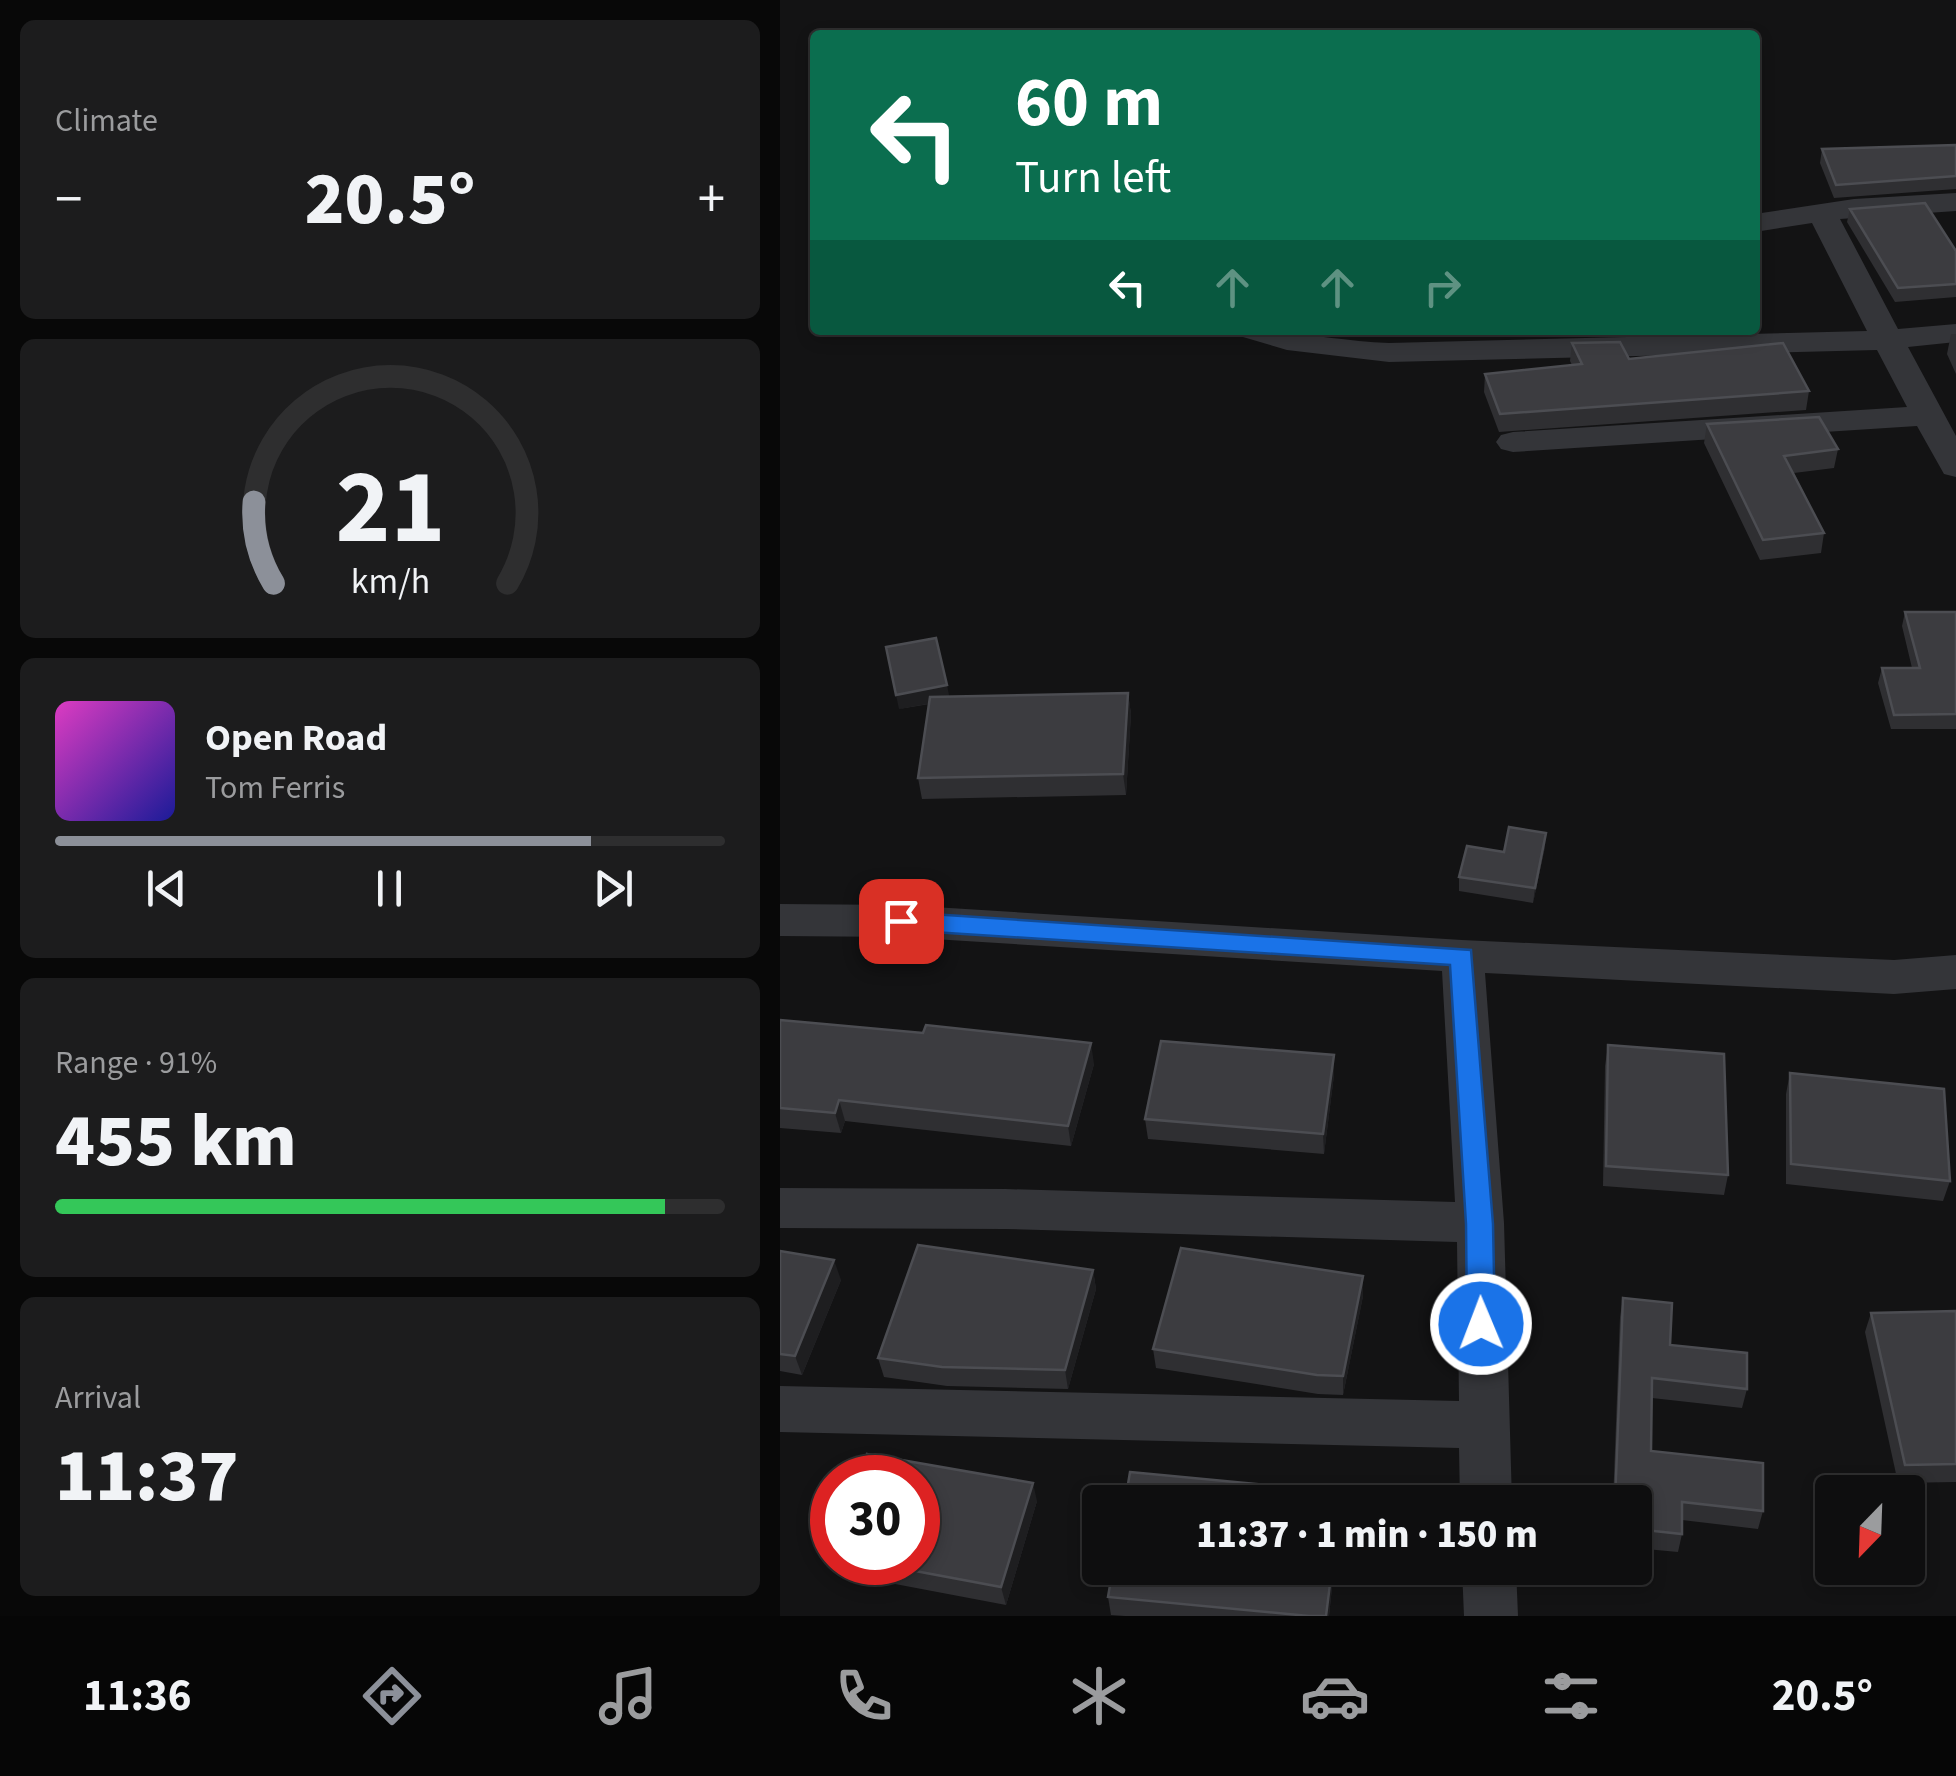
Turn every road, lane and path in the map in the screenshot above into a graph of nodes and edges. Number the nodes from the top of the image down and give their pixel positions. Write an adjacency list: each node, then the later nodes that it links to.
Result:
1 (1956, 202): 2 (street)
2 (1823, 214): 3 (street); 6 (street)
3 (1760, 223)
4 (1956, 333): 6 (street)
5 (1270, 335): 6 (street)
6 (1888, 340): 7 (street)
7 (1930, 415): 8 (street); 9 (street)
8 (1513, 442)
9 (1956, 467)
10 (780, 920): 11 (street)
11 (1462, 956): 12 (street); 14 (street)
12 (1956, 972)
13 (780, 1208): 14 (street)
14 (1480, 1224): 16 (street)
15 (780, 1408): 16 (street)
16 (1483, 1426): 17 (street)
17 (1485, 1485)
18 (1490, 1585): 19 (street)
19 (1491, 1616)

